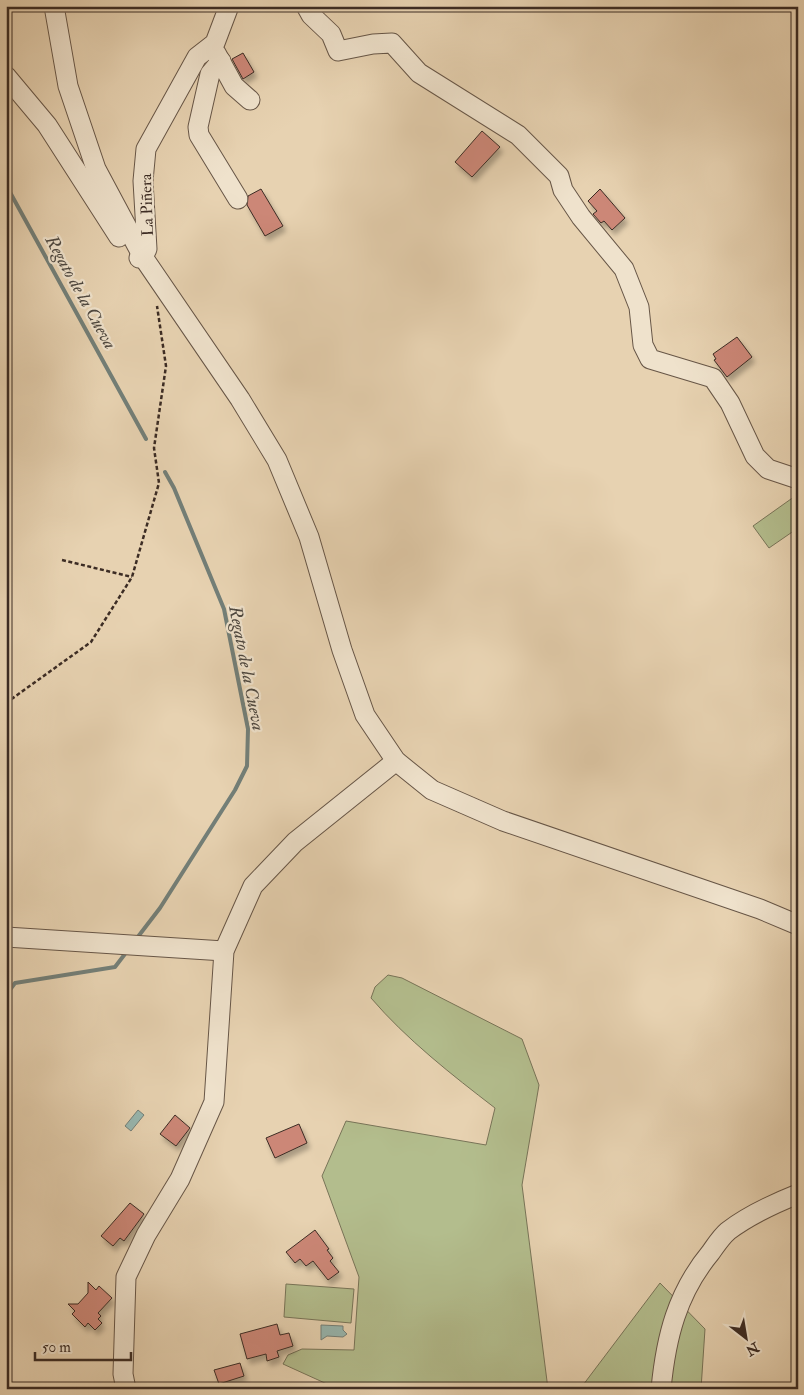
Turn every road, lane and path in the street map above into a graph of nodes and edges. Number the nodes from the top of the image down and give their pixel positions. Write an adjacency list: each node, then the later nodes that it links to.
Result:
1 (54, 6): 8 (street)
2 (228, 6): 4 (street, La Piñera)
3 (306, 6): 10 (street)
4 (217, 53): 6 (street); 7 (street); 8 (street, La Piñera)
5 (6, 76): 8 (street, La Piñera)
6 (250, 100)
7 (238, 199)
8 (143, 257): 9 (street)
9 (160, 284): 12 (path); 14 (street)
10 (798, 479)
11 (62, 560): 12 (path)
12 (132, 577): 13 (path)
13 (6, 703)
14 (396, 761): 15 (street); 17 (street)
15 (798, 925)
16 (6, 937): 17 (street)
17 (224, 951): 19 (street)
18 (798, 1194): 20 (street)
19 (126, 1389)
20 (661, 1389)

